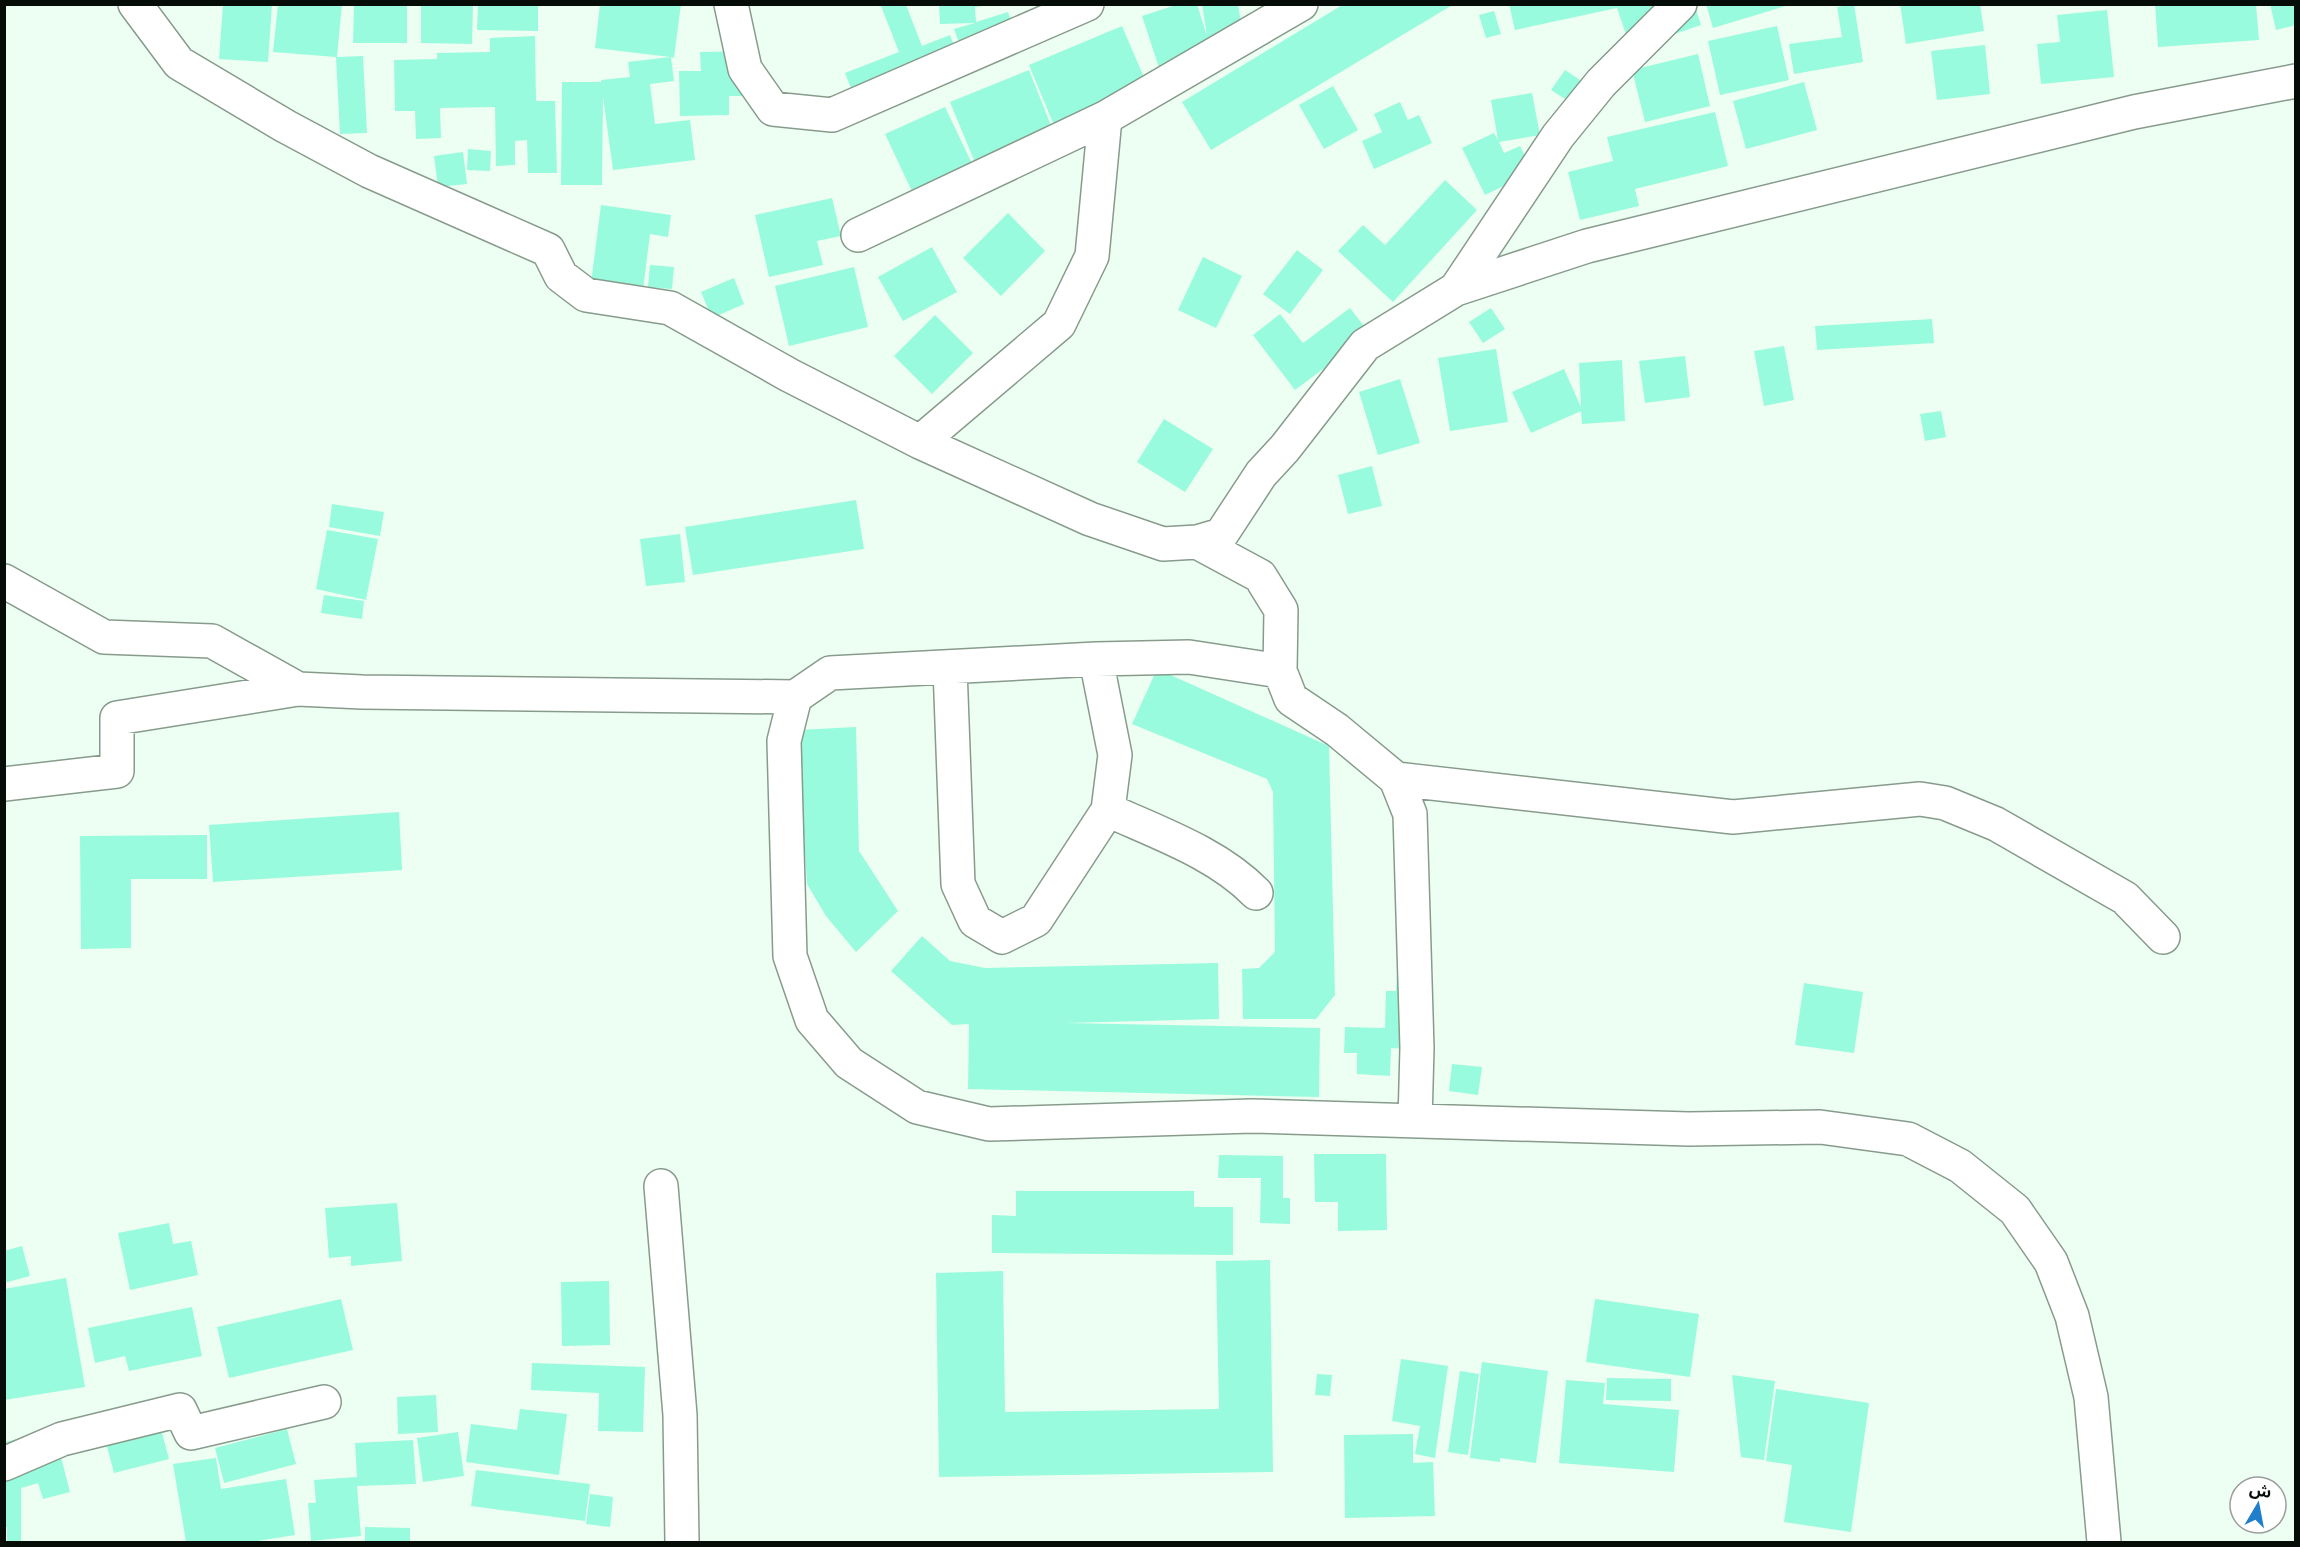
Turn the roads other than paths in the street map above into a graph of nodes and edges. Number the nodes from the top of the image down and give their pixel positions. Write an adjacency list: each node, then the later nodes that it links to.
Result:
1 (135, 4): 10 (street)
2 (731, 4): 3 (street)
3 (1087, 4)
4 (1301, 4): 7 (street)
5 (1680, 4): 9 (street)
6 (2295, 81): 9 (street)
7 (1105, 118): 8 (street); 10 (street)
8 (858, 236)
9 (1456, 289): 11 (street)
10 (920, 442): 11 (street)
11 (1197, 542): 15 (street)
12 (4, 581): 16 (street)
13 (1096, 659): 14 (street); 15 (street); 20 (street)
14 (950, 668): 17 (street); 20 (street)
15 (1280, 671): 18 (street)
16 (298, 689): 17 (street); 19 (street)
17 (795, 697): 23 (street)
18 (1396, 779): 22 (street); 23 (street)
19 (4, 784)
20 (1108, 810): 21 (street)
21 (1256, 893)
22 (2163, 937)
23 (1415, 1121): 28 (street)
24 (661, 1186): 27 (street)
25 (324, 1402): 26 (street)
26 (4, 1464)
27 (681, 1542)
28 (2104, 1542)

